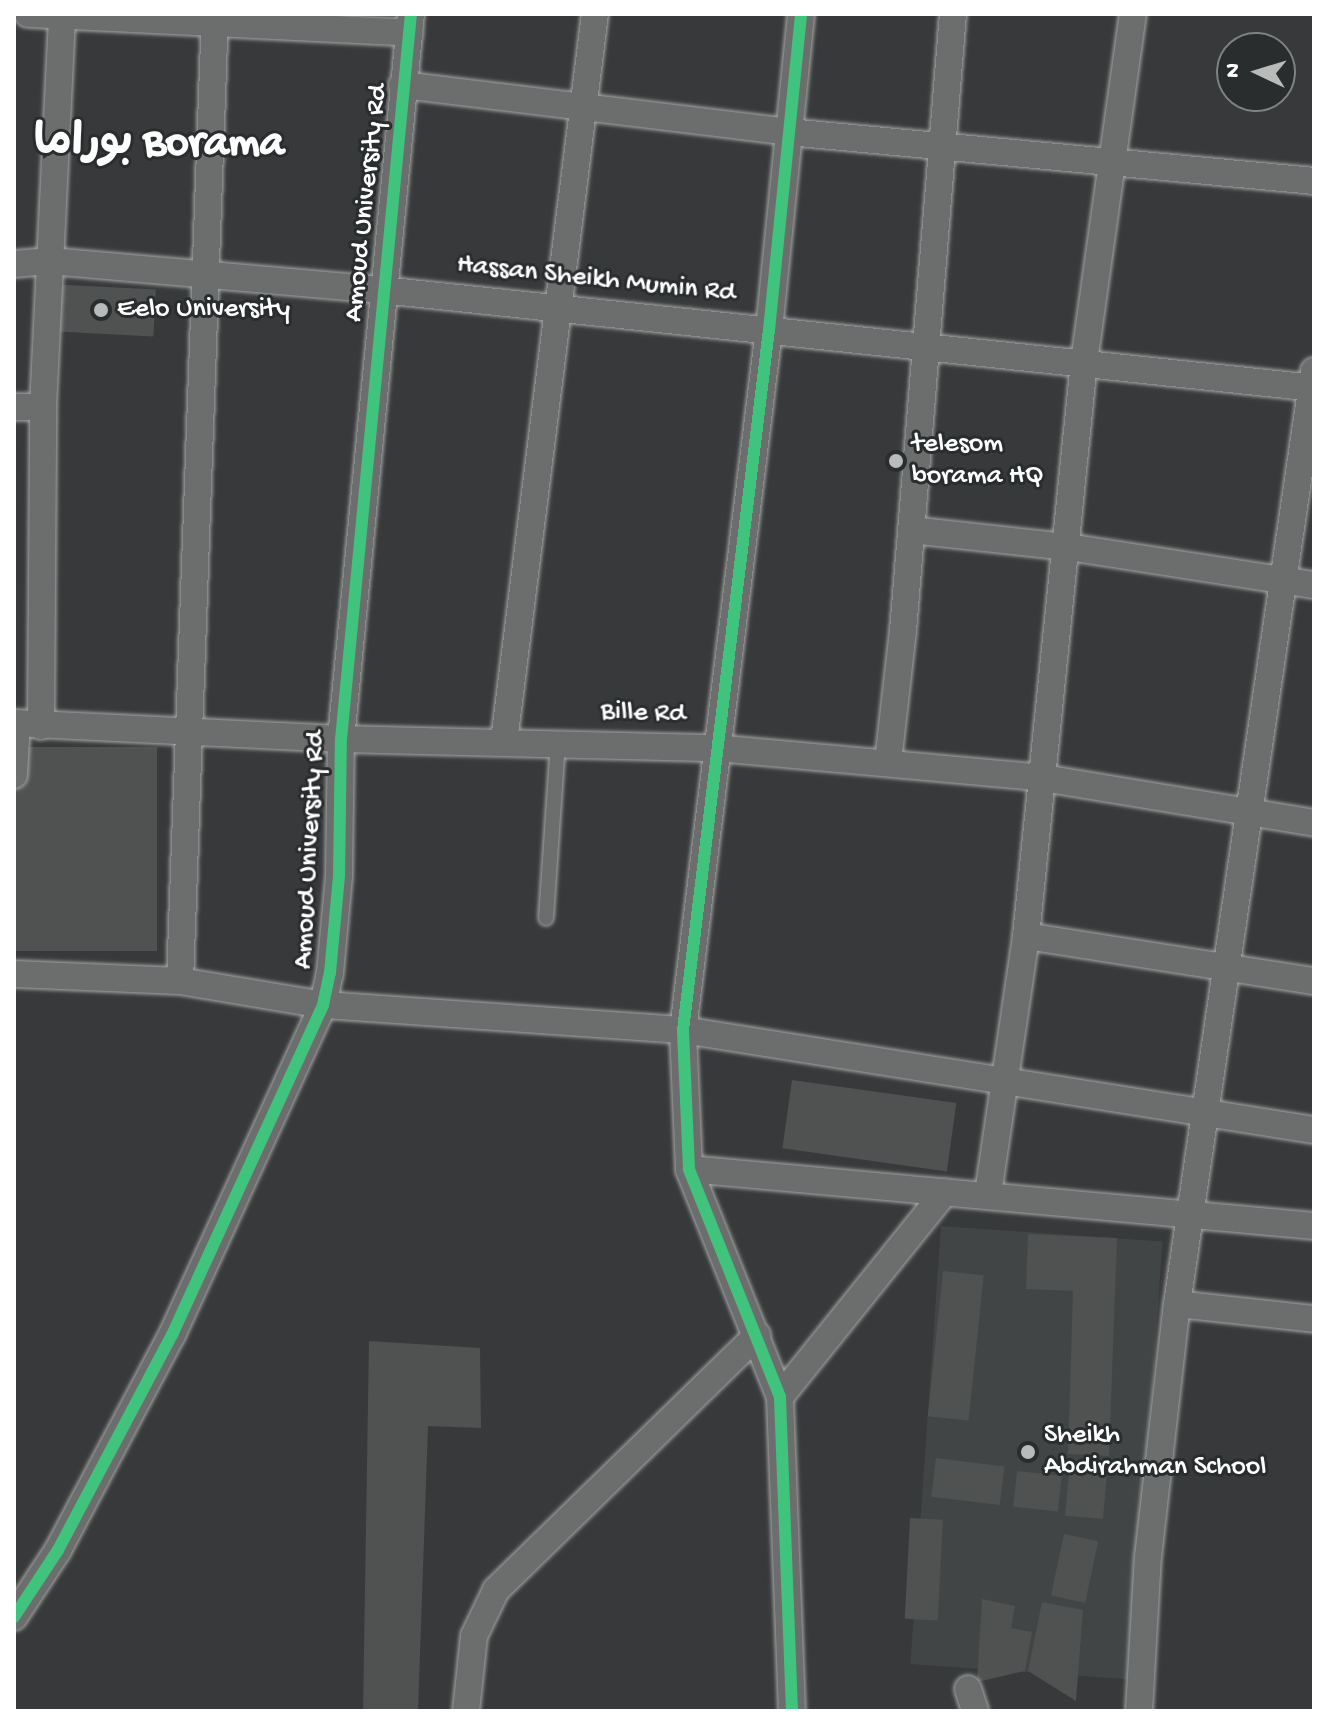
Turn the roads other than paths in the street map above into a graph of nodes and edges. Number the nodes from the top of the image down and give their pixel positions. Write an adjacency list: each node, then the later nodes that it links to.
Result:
1 (28, 14): 2 (street)
2 (62, 14): 7 (street); 15 (street)
3 (595, 14): 10 (street)
4 (801, 14): 11 (street)
5 (953, 14): 12 (street)
6 (1133, 14): 13 (street)
7 (215, 18): 8 (street); 17 (street)
8 (410, 23): 9 (street, Amoud University Rd)
9 (402, 85): 10 (street); 18 (street, Amoud University Rd)
10 (583, 109): 11 (street); 19 (street)
11 (788, 132): 12 (street); 20 (street)
12 (942, 147): 13 (street); 21 (street)
13 (1111, 163): 14 (street); 22 (street)
14 (1314, 181)
15 (50, 261): 16 (street, Hassan Sheikh Mumin Rd); 17 (street, Hassan Sheikh Mumin Rd); 25 (street)
16 (14, 264)
17 (205, 274): 18 (street, Hassan Sheikh Mumin Rd); 31 (street)
18 (382, 290): 19 (street, Hassan Sheikh Mumin Rd); 32 (street, Amoud University Rd)
19 (558, 308): 20 (street, Hassan Sheikh Mumin Rd); 33 (street)
20 (769, 330): 21 (street, Hassan Sheikh Mumin Rd); 35 (street)
21 (925, 347): 22 (street, Hassan Sheikh Mumin Rd); 26 (street)
22 (1084, 362): 23 (street, Hassan Sheikh Mumin Rd); 27 (street)
23 (1313, 382): 28 (street)
24 (14, 407): 25 (street)
25 (43, 407): 30 (street)
26 (911, 530): 27 (street); 36 (street)
27 (1068, 547): 28 (street); 38 (street)
28 (1282, 580): 29 (street); 39 (street)
29 (1314, 585)
30 (24, 724): 31 (street, Bille Rd); 37 (street)
31 (190, 732): 32 (street, Bille Rd); 45 (street)
32 (341, 739): 33 (street, Bille Rd); 47 (street, Amoud University Rd)
33 (504, 741): 34 (street, Bille Rd)
34 (558, 744): 35 (street, Bille Rd); 41 (lane)
35 (716, 748): 36 (street, Bille Rd); 48 (street)
36 (888, 762): 38 (street, Bille Rd)
37 (14, 775)
38 (1043, 778): 39 (street, Bille Rd); 42 (street)
39 (1247, 812): 40 (street, Bille Rd); 43 (street)
40 (1314, 823)
41 (546, 918)
42 (1026, 936): 43 (street); 49 (street)
43 (1226, 970): 46 (street); 50 (street)
44 (14, 974): 45 (street)
45 (180, 981): 47 (street)
46 (1314, 981)
47 (323, 1005): 48 (street); 61 (street, Amoud University Rd)
48 (683, 1030): 49 (street); 52 (street)
49 (1005, 1082): 50 (street); 54 (street)
50 (1206, 1114): 51 (street); 55 (street)
51 (1314, 1130)
52 (689, 1169): 53 (street); 59 (street)
53 (945, 1192): 54 (street); 60 (street)
54 (988, 1194): 55 (street)
55 (1191, 1214): 56 (street); 57 (street)
56 (1314, 1226)
57 (1177, 1304): 58 (street); 64 (street)
58 (1314, 1319)
59 (757, 1335): 60 (street); 62 (street)
60 (780, 1397): 63 (street)
61 (14, 1617)
62 (466, 1711)
63 (792, 1711)
64 (1139, 1711)

